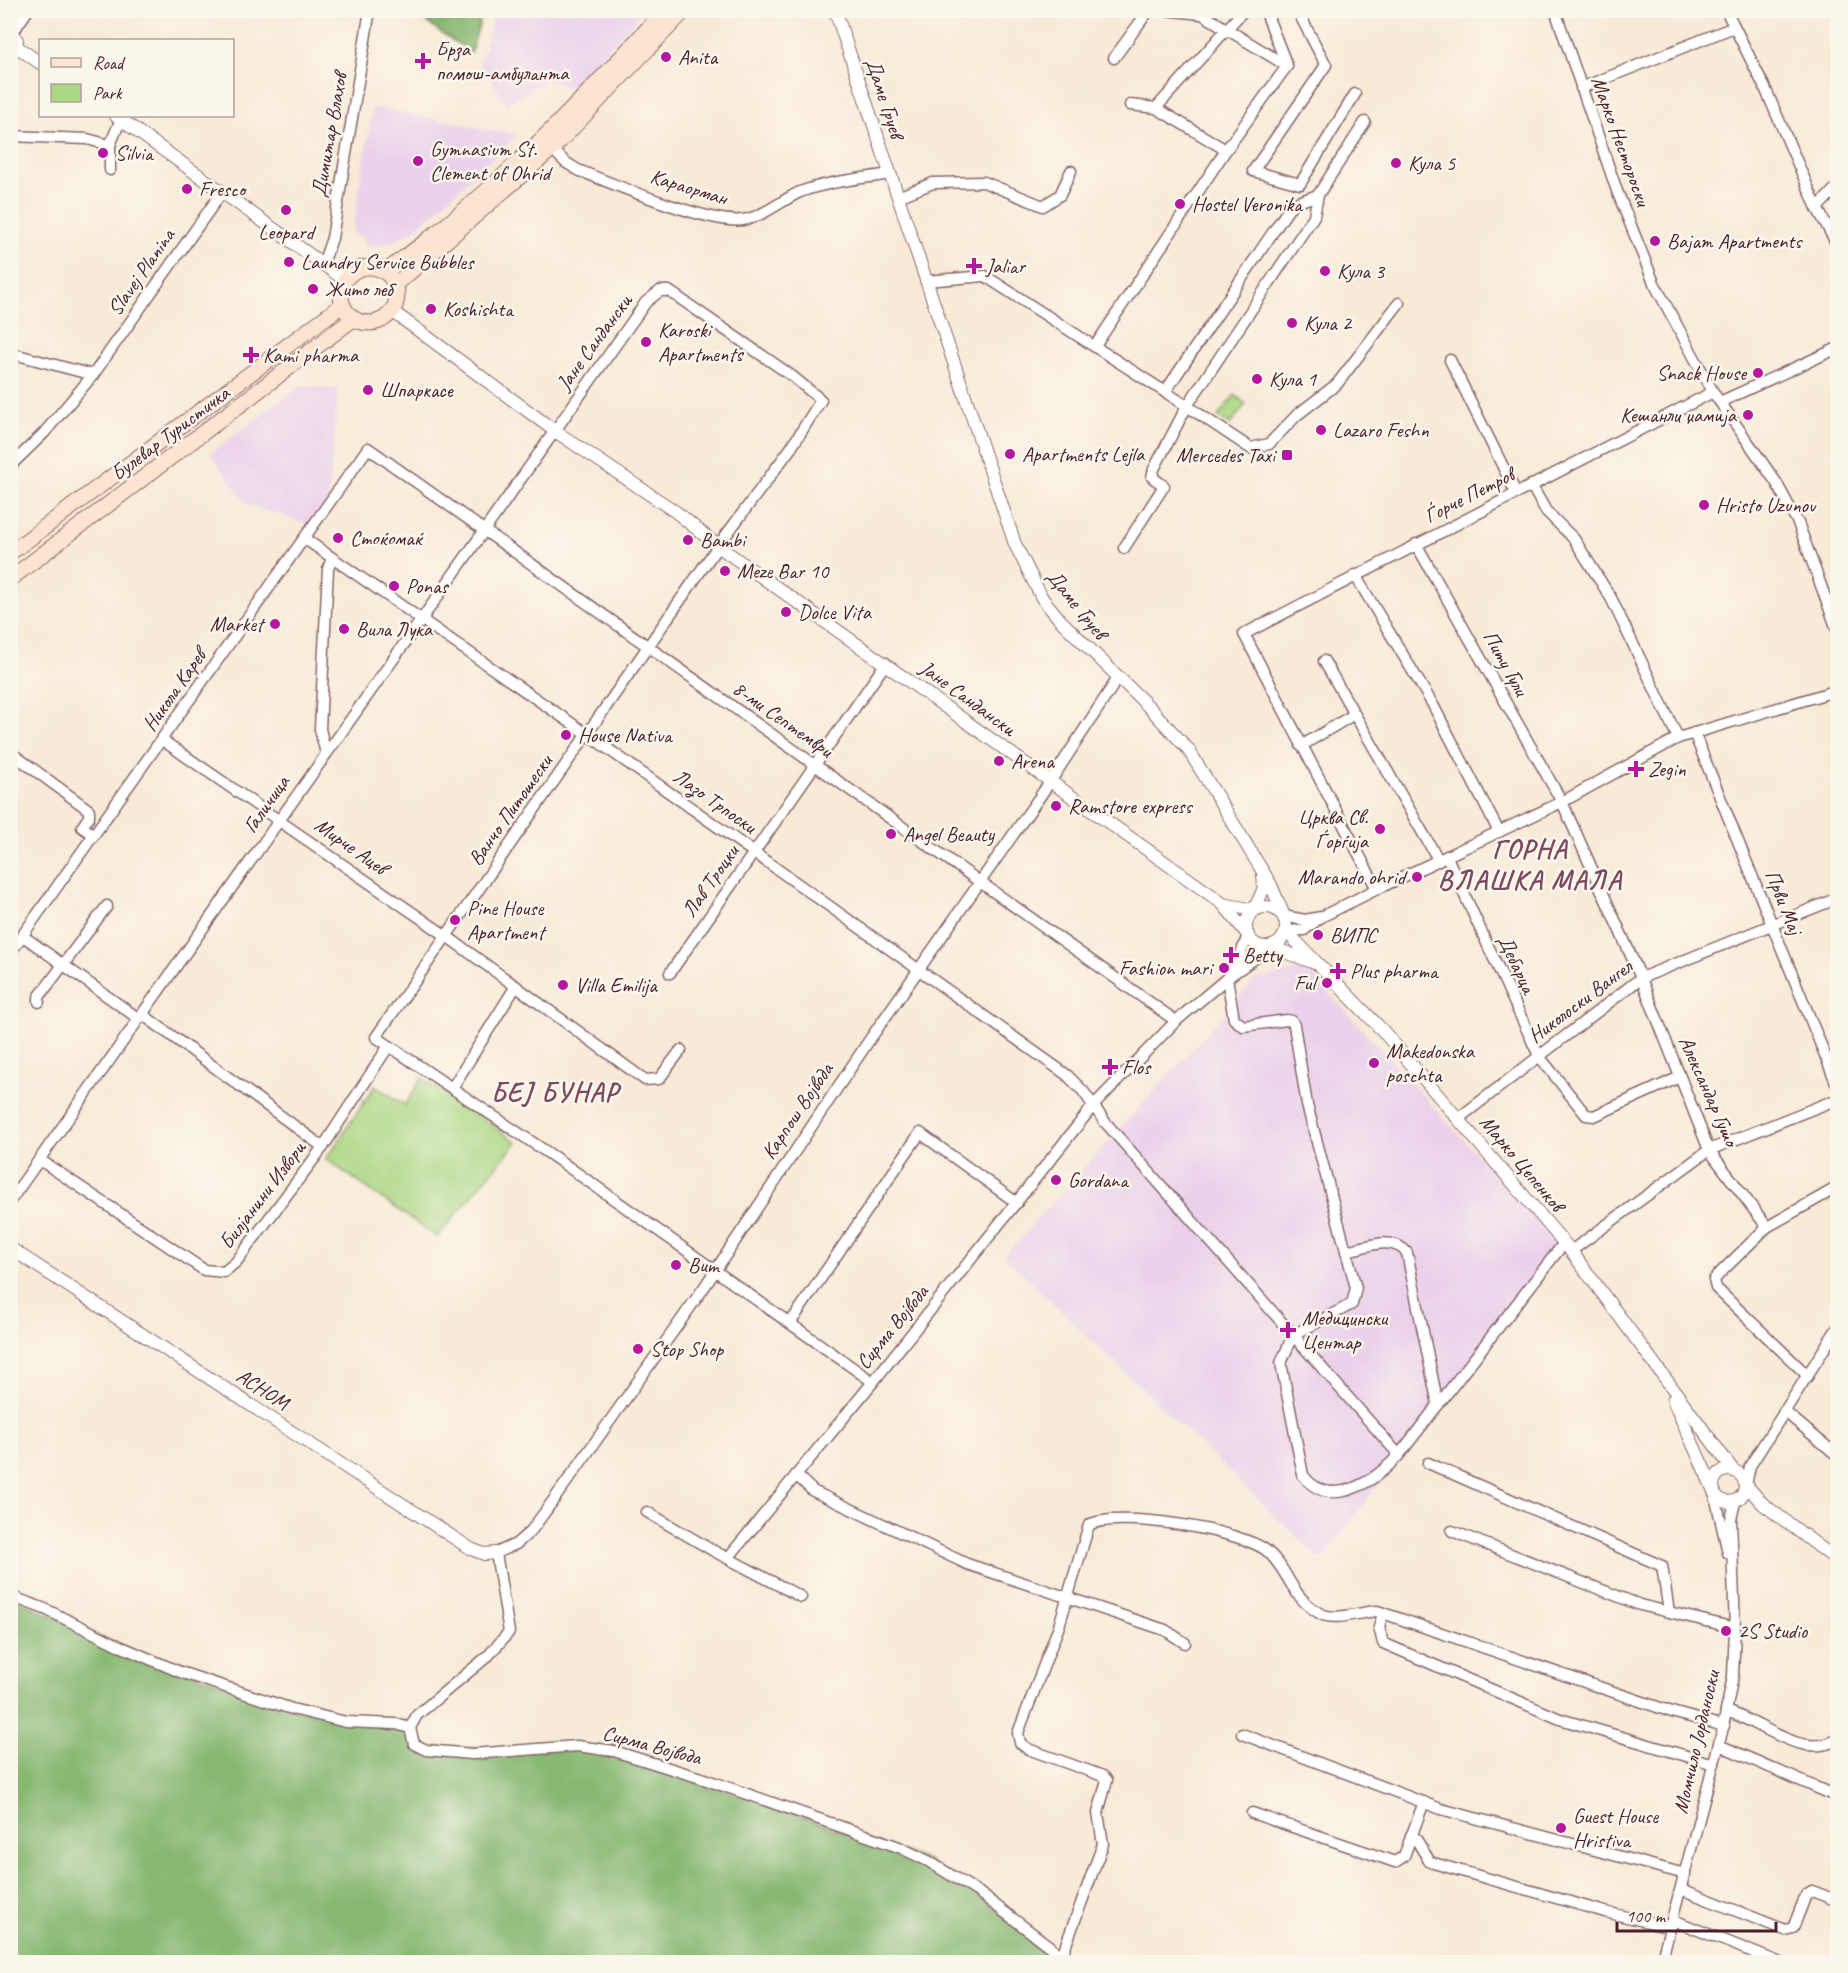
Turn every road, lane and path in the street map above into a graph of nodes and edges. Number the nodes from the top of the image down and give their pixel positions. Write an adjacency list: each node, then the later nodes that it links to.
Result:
1 (28, 10): 15 (street)
2 (370, 10): 39 (street, Димитар Влахов)
3 (664, 10): 40 (main road)
4 (685, 10): 28 (main road)
5 (836, 10): 32 (street, Даме Груев)
6 (1149, 10): 17 (street)
7 (1164, 10): 14 (street)
8 (1244, 10): 14 (street)
9 (1265, 10): 19 (street)
10 (1298, 10): 21 (street)
11 (1555, 10): 20 (street, Марко Нестороски)
12 (1726, 10): 13 (street)
13 (1734, 27): 20 (street); 37 (street)
14 (1228, 29): 19 (street); 23 (street)
15 (12, 31): 16 (street)
16 (13, 48): 18 (street)
17 (1114, 58)
18 (39, 62)
19 (1287, 66): 29 (street)
20 (1581, 88): 54 (street, Марко Нестороски)
21 (1355, 94)
22 (1130, 105): 23 (street)
23 (1156, 108): 29 (street)
24 (118, 117): 27 (street); 34 (street)
25 (1365, 122): 35 (street)
26 (10, 136): 27 (street)
27 (110, 145): 30 (street)
28 (552, 149): 32 (street, Караорман); 43 (main road)
29 (1226, 150): 48 (street)
30 (110, 170)
31 (1071, 171): 36 (street)
32 (890, 174): 36 (street, Даме Груев)
33 (1838, 186): 37 (street)
34 (222, 192): 39 (street); 52 (street, Slavej Planina)
35 (1318, 195): 53 (street); 56 (street)
36 (898, 196): 42 (street, Даме Груев)
37 (1817, 208): 38 (street)
38 (1838, 246)
39 (323, 264): 41 (street)
40 (385, 272): 41 (main road); 43 (main road)
41 (345, 280): 45 (main road)
42 (926, 281): 48 (street); 76 (street, Даме Груев)
43 (395, 285): 46 (main road)
44 (1399, 303): 56 (street)
45 (342, 305): 47 (main road); 67 (main road, Булевар Туристичка)
46 (392, 311): 47 (main road); 57 (street, Јане Сандански)
47 (353, 319): 70 (main road, Булевар Туристичка)
48 (1095, 346): 53 (street)
49 (1838, 348): 55 (street)
50 (10, 353): 52 (street)
51 (1450, 360): 61 (street)
52 (93, 375): 59 (street, Slavej Planina)
53 (1165, 392): 56 (street)
54 (1713, 392): 55 (street, Марко Нестороски); 60 (street, Ѓорче Петров)
55 (1720, 402): 72 (street, Марко Нестороски)
56 (1187, 406): 66 (street)
57 (555, 431): 62 (street, Галичица); 65 (street, Јане Сандански); 65 (street, Јане Сандански)
58 (369, 448): 62 (street, 8-ми Септември); 63 (street, Никола Карев)
59 (10, 466)
60 (1531, 485): 61 (street, Ѓорче Петров); 81 (street)
61 (1516, 493): 64 (street, Ѓорче Петров)
62 (484, 532): 71 (street, Галичица); 73 (street, 8-ми Септември)
63 (305, 538): 68 (street, Лазо Трпоски); 82 (street, Никола Карев)
64 (1416, 543): 69 (street, Ѓорче Петров); 88 (street, Питу Гули)
65 (718, 546): 73 (street, Ванчо Питошески); 75 (street, Јане Сандански)
66 (1124, 548)
67 (10, 553)
68 (332, 558): 71 (street, Лазо Трпоски); 85 (street)
69 (1355, 575): 83 (street, Ѓорче Петров); 90 (street)
70 (10, 579)
71 (422, 618): 80 (street, Лазо Трпоски); 85 (street, Галичица)
72 (1838, 632)
73 (649, 648): 80 (street, Ванчо Питошески); 86 (street, 8-ми Септември)
74 (1324, 661): 78 (street)
75 (886, 663): 86 (street, Лав Троцки); 87 (street, Јане Сандански)
76 (1118, 678): 87 (street, Карпош Војвода); 94 (street, Даме Груев)
77 (1838, 690): 79 (street)
78 (1353, 715): 83 (street); 93 (street)
79 (1694, 733): 81 (street); 103 (street, Први Мај)
80 (587, 734): 92 (street, Лазо Трпоски); 106 (street, Ванчо Питошески)
81 (1678, 738): 88 (street)
82 (162, 740): 89 (street, Мирче Ацев); 91 (street, Никола Карев)
83 (1301, 746): 96 (street)
84 (10, 752): 91 (street)
85 (326, 754): 89 (street, Галичица)
86 (814, 765): 92 (street, Лав Троцки); 95 (street, 8-ми Септември)
87 (1050, 782): 95 (street, Карпош Војвода); 98 (street, Јане Сандански)
88 (1562, 802): 90 (street); 117 (street, Александар Гушо)
89 (278, 819): 106 (street, Мирче Ацев); 120 (street, Галичица)
90 (1499, 832): 93 (street)
91 (94, 835): 108 (street, Никола Карев)
92 (754, 852): 114 (street, Лазо Трпоски); 115 (street, Лав Троцки)
93 (1443, 859): 96 (street); 124 (street, Дебарца)
94 (1263, 873): 100 (street); 101 (street, Даме Груев)
95 (979, 882): 114 (street, Карпош Војвода); 121 (street, 8-ми Септември)
96 (1377, 889): 102 (street)
97 (1838, 898): 103 (street, Николоски Вангел)
98 (1223, 904): 100 (street, Јане Сандански); 107 (street, Јане Сандански)
99 (107, 906): 112 (street)
100 (1254, 910): 101 (street); 107 (street)
101 (1284, 916): 102 (street); 105 (street)
102 (1321, 917): 104 (street)
103 (1772, 924): 117 (street, Николоски Вангел); 126 (street, Први Мај)
104 (1311, 926): 105 (street); 110 (street)
105 (1286, 931): 109 (street); 110 (street)
106 (445, 935): 118 (street, Мирче Ацев); 122 (street, Ванчо Питошески)
107 (1248, 935): 109 (street); 116 (street)
108 (23, 936): 111 (street, Никола Карев); 112 (street)
109 (1271, 947): 113 (street); 116 (street, Сирма Војвода)
110 (1306, 951): 113 (street)
111 (10, 953)
112 (63, 964): 119 (street); 120 (street)
113 (1317, 964): 130 (street, Марко Цепенков)
114 (919, 969): 129 (street, Лазо Трпоски); 141 (street, Карпош Војвода)
115 (670, 973)
116 (1227, 978): 121 (street, Сирма Војвода); 140 (street)
117 (1641, 978): 124 (street, Николоски Вангел); 125 (street, Александар Гушо)
118 (516, 986): 123 (street, Мирче Ацев); 127 (street)
119 (39, 1002)
120 (140, 1016): 131 (street); 133 (street, Галичица)
121 (1176, 1021): 129 (street, Сирма Војвода)
122 (388, 1047): 127 (street); 131 (street, Билјанини Извори)
123 (681, 1050)
124 (1539, 1056): 125 (street, Дебарца); 130 (street, Николоски Вангел)
125 (1680, 1077): 132 (street, Александар Гушо)
126 (1838, 1087)
127 (452, 1088): 141 (street)
128 (1838, 1099): 132 (street)
129 (1094, 1105): 136 (street, Сирма Војвода); 144 (street, Лазо Трпоски)
130 (1459, 1118): 138 (street, Марко Цепенков)
131 (323, 1147): 133 (street, Билјанини Извори)
132 (1710, 1150): 137 (street, Александар Гушо); 138 (street)
133 (40, 1160): 135 (street, Галичица)
134 (1838, 1187): 137 (street)
135 (10, 1201)
136 (1017, 1203): 142 (street); 147 (street, Сирма Војвода)
137 (1767, 1227): 146 (street)
138 (1567, 1247): 145 (street, Марко Цепенков); 148 (street)
139 (10, 1248): 162 (street, АСНОМ)
140 (1346, 1251): 144 (street); 148 (street)
141 (714, 1271): 142 (street); 162 (street, Карпош Војвода)
142 (791, 1322): 147 (street)
143 (1838, 1327): 146 (street)
144 (1293, 1335): 150 (street, Лазо Трпоски); 150 (street)
145 (1659, 1372): 154 (street); 157 (street)
146 (1808, 1376): 149 (street)
147 (873, 1382): 155 (street, Сирма Војвода)
148 (1438, 1405): 150 (street)
149 (1784, 1411): 151 (street); 153 (street)
150 (1398, 1455)
151 (1838, 1456)
152 (1428, 1462): 169 (street)
153 (1750, 1466): 154 (street); 156 (street)
154 (1735, 1471): 156 (street); 157 (street)
155 (796, 1475): 163 (street, Сирма Војвода); 168 (street)
156 (1746, 1485): 158 (street); 159 (street)
157 (1714, 1491): 158 (street); 165 (street)
158 (1737, 1500): 159 (street); 165 (street)
159 (1763, 1504): 164 (street)
160 (647, 1512): 163 (street)
161 (1452, 1531): 169 (street)
162 (496, 1554): 175 (street)
163 (728, 1558): 167 (street)
164 (1838, 1561)
165 (1731, 1562): 171 (street, Момчило Јорданоски)
166 (10, 1596): 175 (street)
167 (801, 1597)
168 (1066, 1597): 170 (street); 172 (street); 188 (street)
169 (1669, 1612): 171 (street)
170 (1383, 1613): 174 (street); 179 (street)
171 (1735, 1628): 173 (street, Момчило Јорданоски)
172 (1185, 1642)
173 (1726, 1711): 174 (street, Момчило Јорданоски); 177 (street)
174 (1724, 1726): 178 (street, Момчило Јорданоски)
175 (411, 1728): 188 (street, Сирма Војвода)
176 (1242, 1734): 181 (street)
177 (1838, 1739)
178 (1719, 1745): 179 (street, Момчило Јорданоски); 180 (street)
179 (1714, 1764): 184 (street, Момчило Јорданоски)
180 (1838, 1797)
181 (1424, 1802): 183 (street); 184 (street)
182 (1252, 1813): 183 (street)
183 (1411, 1835): 187 (street)
184 (1685, 1874): 185 (street, Момчило Јорданоски)
185 (1681, 1889): 186 (street); 187 (street, Момчило Јорданоски)
186 (1838, 1901)
187 (1672, 1923): 189 (street, Момчило Јорданоски); 190 (street)
188 (1066, 1960)
189 (1661, 1962)
190 (1778, 1962)

